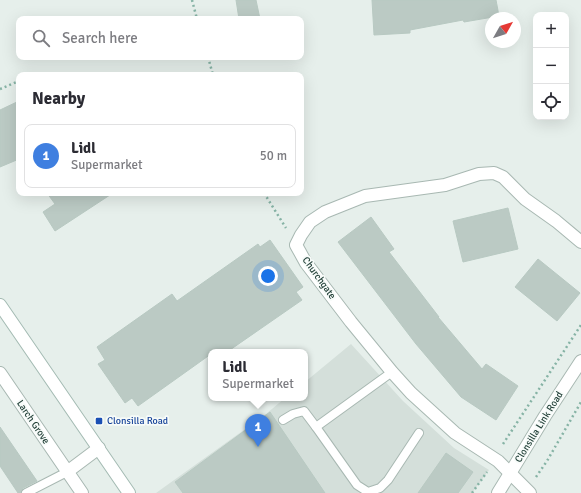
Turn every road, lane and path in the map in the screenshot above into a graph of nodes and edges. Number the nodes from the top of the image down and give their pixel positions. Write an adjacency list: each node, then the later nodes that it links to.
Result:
1 (192, 0): 2 (path)
2 (196, 16)
3 (209, 60): 4 (path)
4 (212, 72)
5 (16, 82): 6 (path)
6 (0, 89)
7 (266, 196): 9 (path)
8 (581, 242): 9 (street)
9 (296, 245): 13 (street, Churchgate)
10 (0, 305): 19 (street)
11 (581, 325): 20 (path)
12 (581, 361): 22 (street, Clonsilla Link Road)
13 (392, 372): 17 (lane); 20 (street, Churchgate)
14 (0, 373): 21 (street, Larch Grove)
15 (581, 402): 23 (path)
16 (283, 420): 17 (lane)
17 (316, 427): 18 (lane)
18 (419, 433)
19 (98, 448): 21 (street); 26 (street)
20 (494, 458): 22 (street, Churchgate); 27 (path)
21 (67, 472): 24 (lane); 25 (street, Larch Grove)
22 (511, 473): 23 (street, Churchgate); 28 (street, Clonsilla Link Road)
23 (529, 492)
24 (26, 493)
25 (82, 493)
26 (129, 493)
27 (472, 493)
28 (498, 493)

